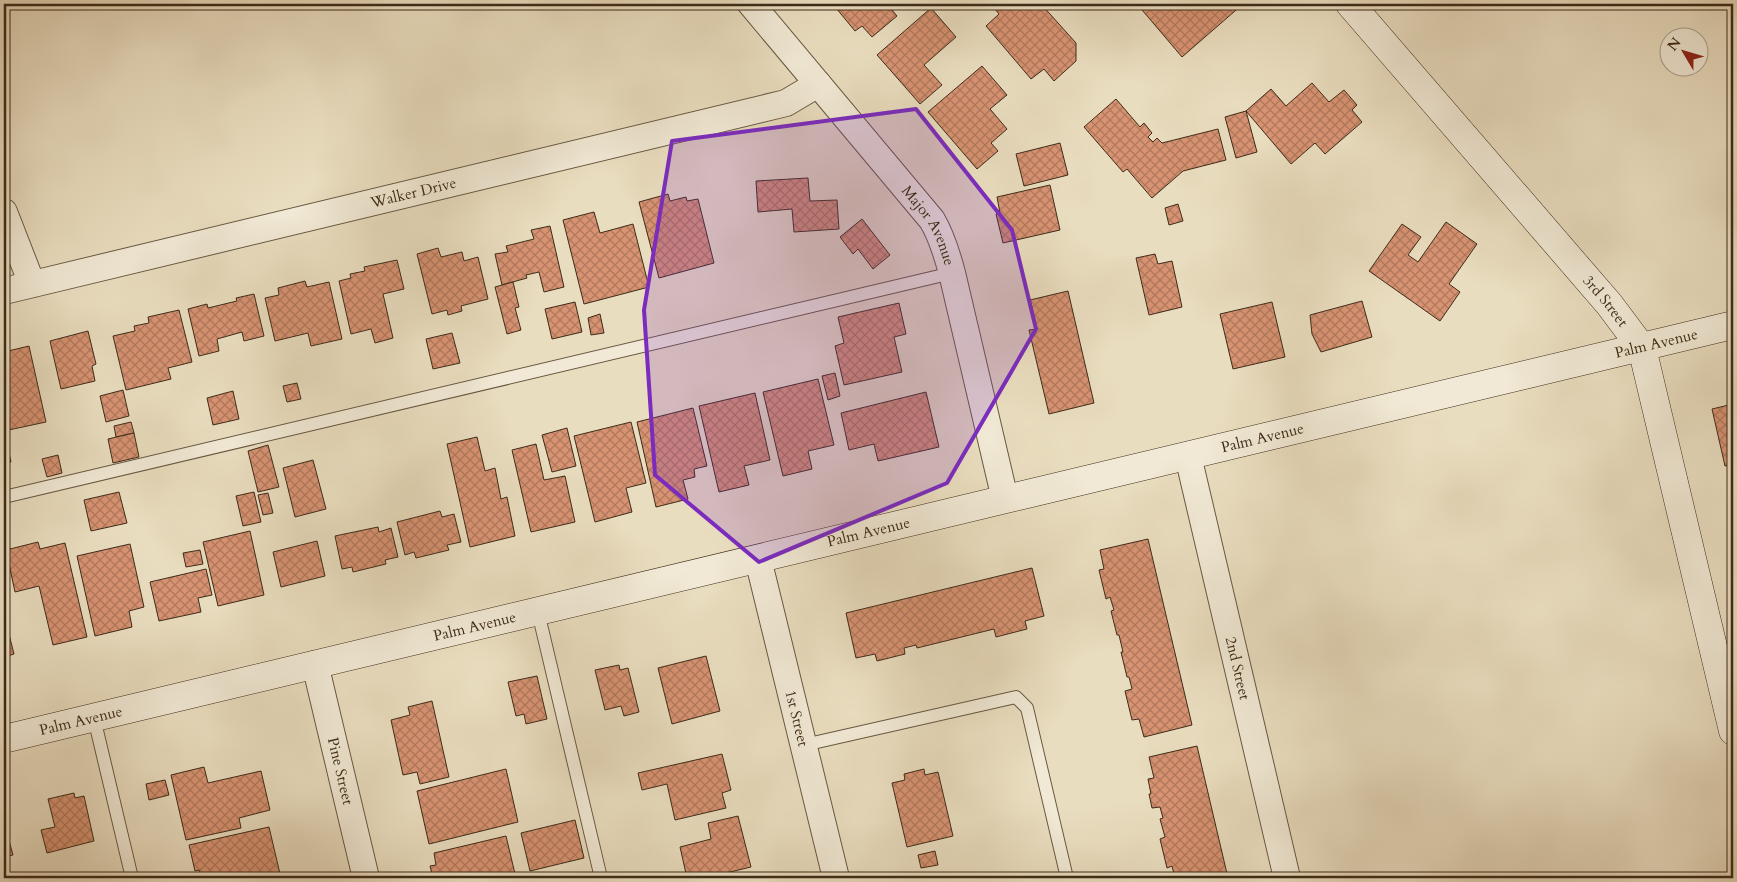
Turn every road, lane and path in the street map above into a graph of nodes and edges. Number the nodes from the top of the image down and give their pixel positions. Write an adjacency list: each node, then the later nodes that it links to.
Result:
1 (751, 4): 3 (street, Major Avenue)
2 (1350, 4): 9 (street, 3rd Street)
3 (818, 84): 5 (street, Major Avenue); 6 (street, Walker Drive)
4 (4, 212): 6 (street)
5 (952, 273): 11 (lane); 12 (street, Major Avenue)
6 (32, 284): 7 (street, Walker Drive)
7 (4, 291)
8 (1733, 325): 9 (street, Palm Avenue)
9 (1642, 348): 10 (street, Palm Avenue); 17 (street, 3rd Street)
10 (1188, 456): 12 (street, Palm Avenue); 25 (street, 2nd Street)
11 (4, 497)
12 (1005, 499): 13 (street, Palm Avenue)
13 (758, 559): 14 (street, Palm Avenue); 19 (street, 1st Street)
14 (538, 612): 15 (street, Palm Avenue); 22 (lane)
15 (315, 664): 16 (street, Palm Avenue); 21 (street, Pine Street)
16 (94, 718): 18 (street, Palm Avenue); 20 (lane)
17 (1733, 731)
18 (4, 739)
19 (804, 745): 23 (street, 1st Street); 24 (lane)
20 (132, 878)
21 (366, 878)
22 (601, 878)
23 (836, 878)
24 (1067, 878)
25 (1287, 878)

